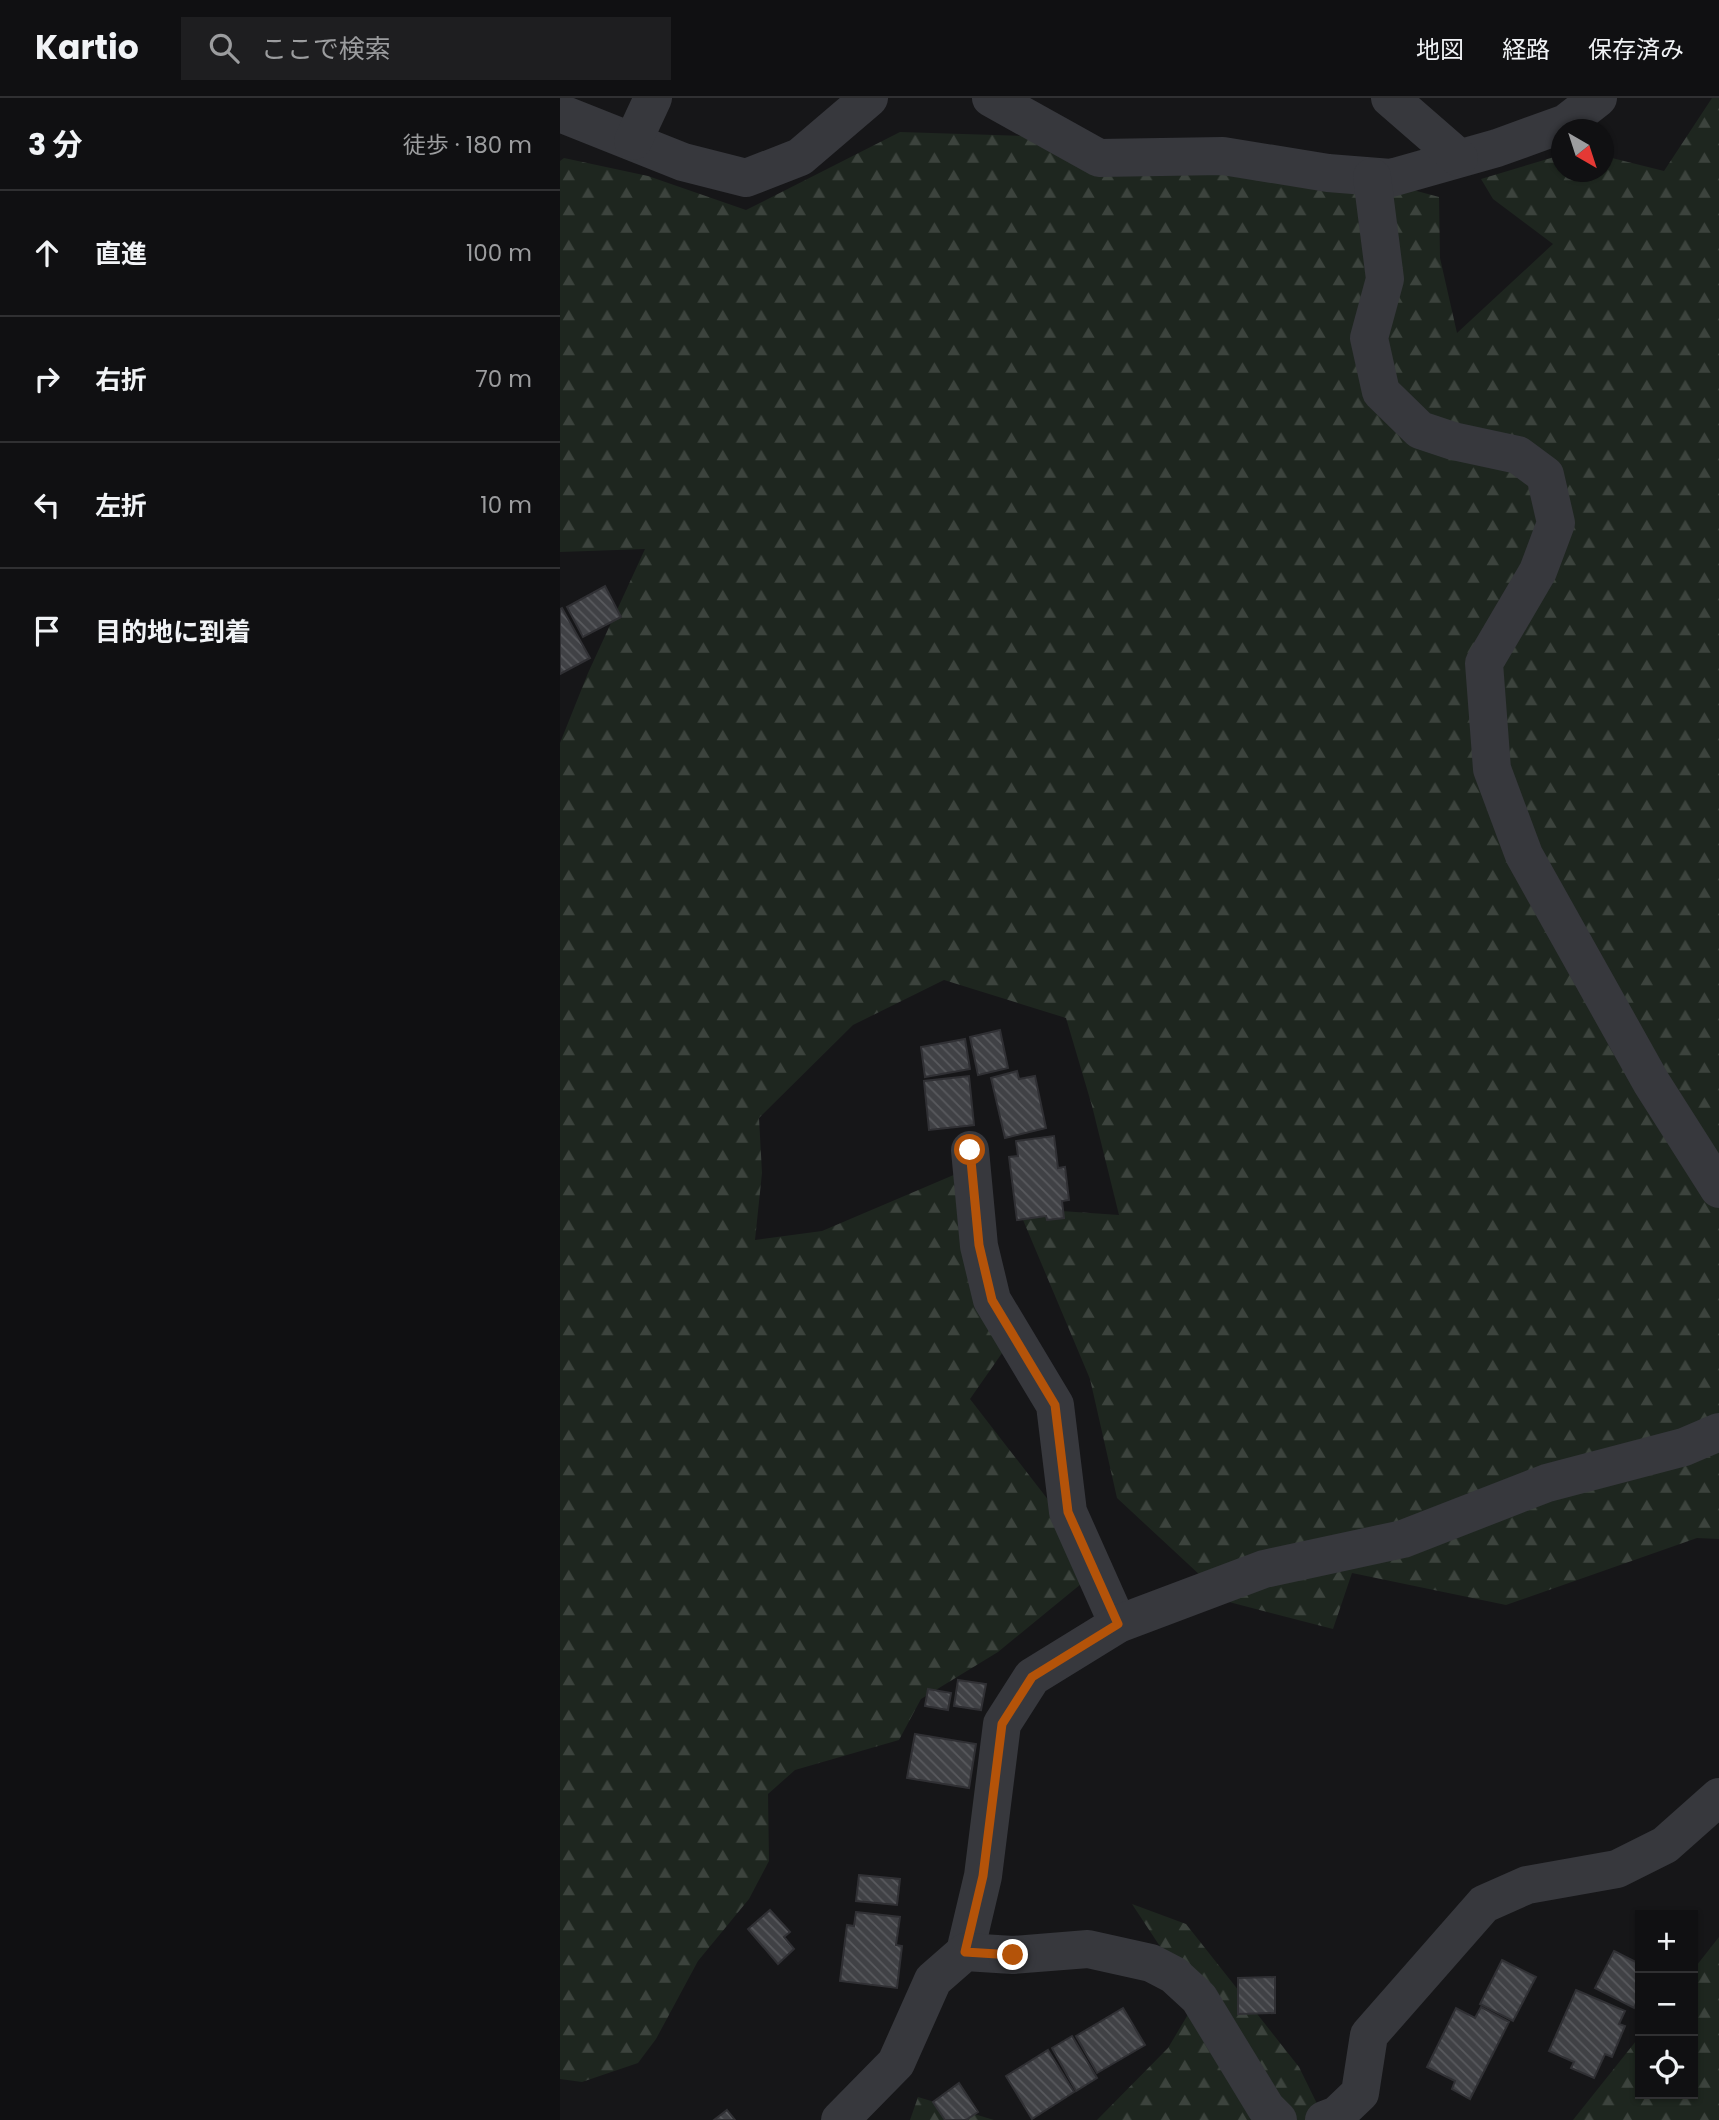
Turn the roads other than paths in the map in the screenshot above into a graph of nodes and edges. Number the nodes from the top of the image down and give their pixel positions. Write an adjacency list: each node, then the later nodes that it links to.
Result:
1 (653, 98): 7 (street)
2 (869, 98): 7 (street)
3 (991, 98): 9 (street)
4 (1390, 98): 8 (street)
5 (1598, 98): 8 (street)
6 (560, 113): 7 (street)
7 (622, 136)
8 (1459, 158): 9 (street)
9 (1372, 177): 11 (street)
10 (970, 1150): 13 (street)
11 (1719, 1189)
12 (1719, 1432): 13 (street)
13 (1118, 1624): 15 (street)
14 (1719, 1797): 18 (street)
15 (965, 1952): 16 (street); 17 (street)
16 (840, 2120)
17 (1278, 2120)
18 (1324, 2120)

